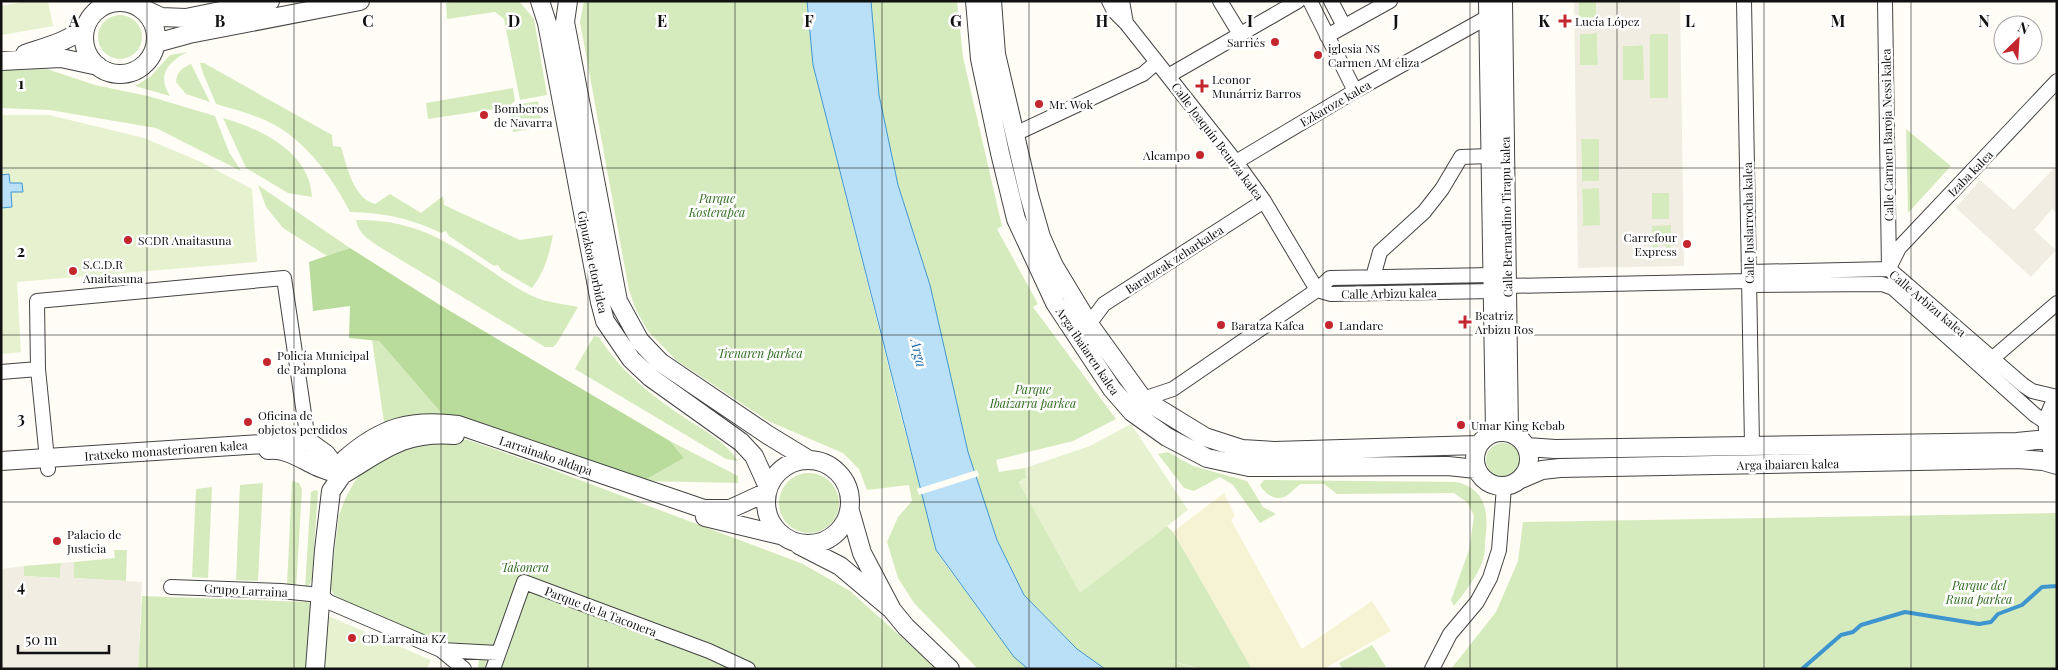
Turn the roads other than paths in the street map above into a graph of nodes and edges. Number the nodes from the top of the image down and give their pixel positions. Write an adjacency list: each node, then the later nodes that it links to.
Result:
1 (270, 1): 18 (street)
2 (360, 1): 25 (street)
3 (540, 1): 65 (street, Gipuzkoa etorbidea)
4 (568, 1): 56 (street, Gipuzkoa etorbidea)
5 (975, 1): 61 (street, Arga ibaiaren kalea)
6 (992, 1): 32 (street, Arga ibaiaren kalea)
7 (1109, 1): 20 (street, Calle Joaquín Beunza kalea)
8 (1122, 1): 20 (street, Calle Joaquín Beunza kalea)
9 (1220, 1): 23 (street)
10 (1298, 1): 23 (street)
11 (1310, 1): 24 (street)
12 (1331, 1): 22 (street)
13 (1390, 1): 22 (street)
14 (1503, 1): 39 (street, Calle Bernardino Tirapu kalea)
15 (1744, 1): 38 (street, Calle Juslarrocha kalea)
16 (1885, 1): 36 (street, Calle Carmen Baroja Nessi kalea)
17 (105, 3): 18 (street); 21 (street)
18 (137, 6): 25 (street)
19 (1488, 9): 31 (street, Ezkaroze kalea); 33 (street, Calle Bernardino Tirapu kalea)
20 (1126, 23): 27 (street, Calle Joaquín Beunza kalea)
21 (86, 25): 26 (street); 28 (street)
22 (1344, 26): 24 (street)
23 (1240, 34): 29 (street)
24 (1327, 36): 31 (street)
25 (156, 43): 28 (street)
26 (5, 61): 28 (street)
27 (1157, 62): 29 (street, Calle Joaquín Beunza kalea); 32 (street)
28 (98, 66)
29 (1168, 76): 34 (street, Calle Joaquín Beunza kalea)
30 (2056, 83): 36 (street, Izaba kalea)
31 (1355, 91): 34 (street, Ezkaroze kalea)
32 (1015, 134): 42 (street, Arga ibaiaren kalea)
33 (1490, 156): 37 (street); 39 (street, Calle Bernardino Tirapu kalea)
34 (1236, 162): 35 (street, Calle Joaquín Beunza kalea)
35 (1264, 201): 40 (street, Calle Joaquín Beunza kalea); 42 (street, Baratzeak zeharkalea)
36 (1889, 269): 38 (street, Calle Arbizu kalea); 43 (street, Calle Arbizu kalea)
37 (1374, 277): 39 (street, Calle Arbizu kalea); 40 (street, Calle Arbizu kalea)
38 (1749, 280): 39 (street, Calle Arbizu kalea); 48 (street, Calle Arbizu kalea); 51 (street, Calle Juslarrocha kalea)
39 (1497, 284): 40 (street, Calle Arbizu kalea); 49 (street, Calle Bernardino Tirapu kalea)
40 (1317, 290): 47 (street)
41 (2057, 303): 43 (street)
42 (1089, 324): 47 (street, Arga ibaiaren kalea)
43 (1993, 358): 46 (street, Calle Arbizu kalea)
44 (38, 369): 45 (street); 50 (street); 58 (street)
45 (1, 372)
46 (2057, 398): 48 (street)
47 (1143, 399): 52 (street, Arga ibaiaren kalea)
48 (2047, 431): 51 (street, Arga ibaiaren kalea); 54 (street)
49 (1502, 432): 52 (street); 53 (street)
50 (308, 441): 55 (street, Iratxeko monasterioaren kalea); 58 (street, Iratxeko monasterioaren kalea)
51 (1752, 444): 53 (street, Arga ibaiaren kalea)
52 (1478, 445): 61 (street)
53 (1527, 447): 63 (street)
54 (2057, 457)
55 (322, 460): 58 (street, Iratxeko monasterioaren kalea); 60 (street, Iratxeko monasterioaren kalea); 66 (street, Iratxeko monasterioaren kalea)
56 (809, 460): 65 (street); 67 (street)
57 (1, 461): 58 (street, Iratxeko monasterioaren kalea)
58 (47, 463): 62 (street, Iratxeko monasterioaren kalea)
59 (2057, 464): 63 (street, Arga ibaiaren kalea)
60 (344, 467): 65 (street, Larrainako aldapa); 66 (street, Larrainako aldapa); 68 (street, Larrainako aldapa)
61 (1476, 469): 64 (street)
62 (1, 473)
63 (1521, 479): 64 (street)
64 (1504, 487): 80 (street)
65 (767, 490): 68 (street)
66 (331, 491): 71 (street, Larrainako aldapa)
67 (850, 510): 69 (street); 72 (street)
68 (780, 534): 69 (street)
69 (797, 543): 72 (street)
70 (171, 587): 71 (street, Grupo Larraina)
71 (320, 595): 73 (street); 75 (street, Larrainako aldapa)
72 (892, 610): 79 (street)
73 (441, 650): 74 (street); 76 (street)
74 (498, 653): 77 (street, Parque de la Taconera); 78 (street, Parque de la Taconera)
75 (315, 669)
76 (464, 669)
77 (493, 669)
78 (748, 669)
79 (950, 669)
80 (1432, 669)

